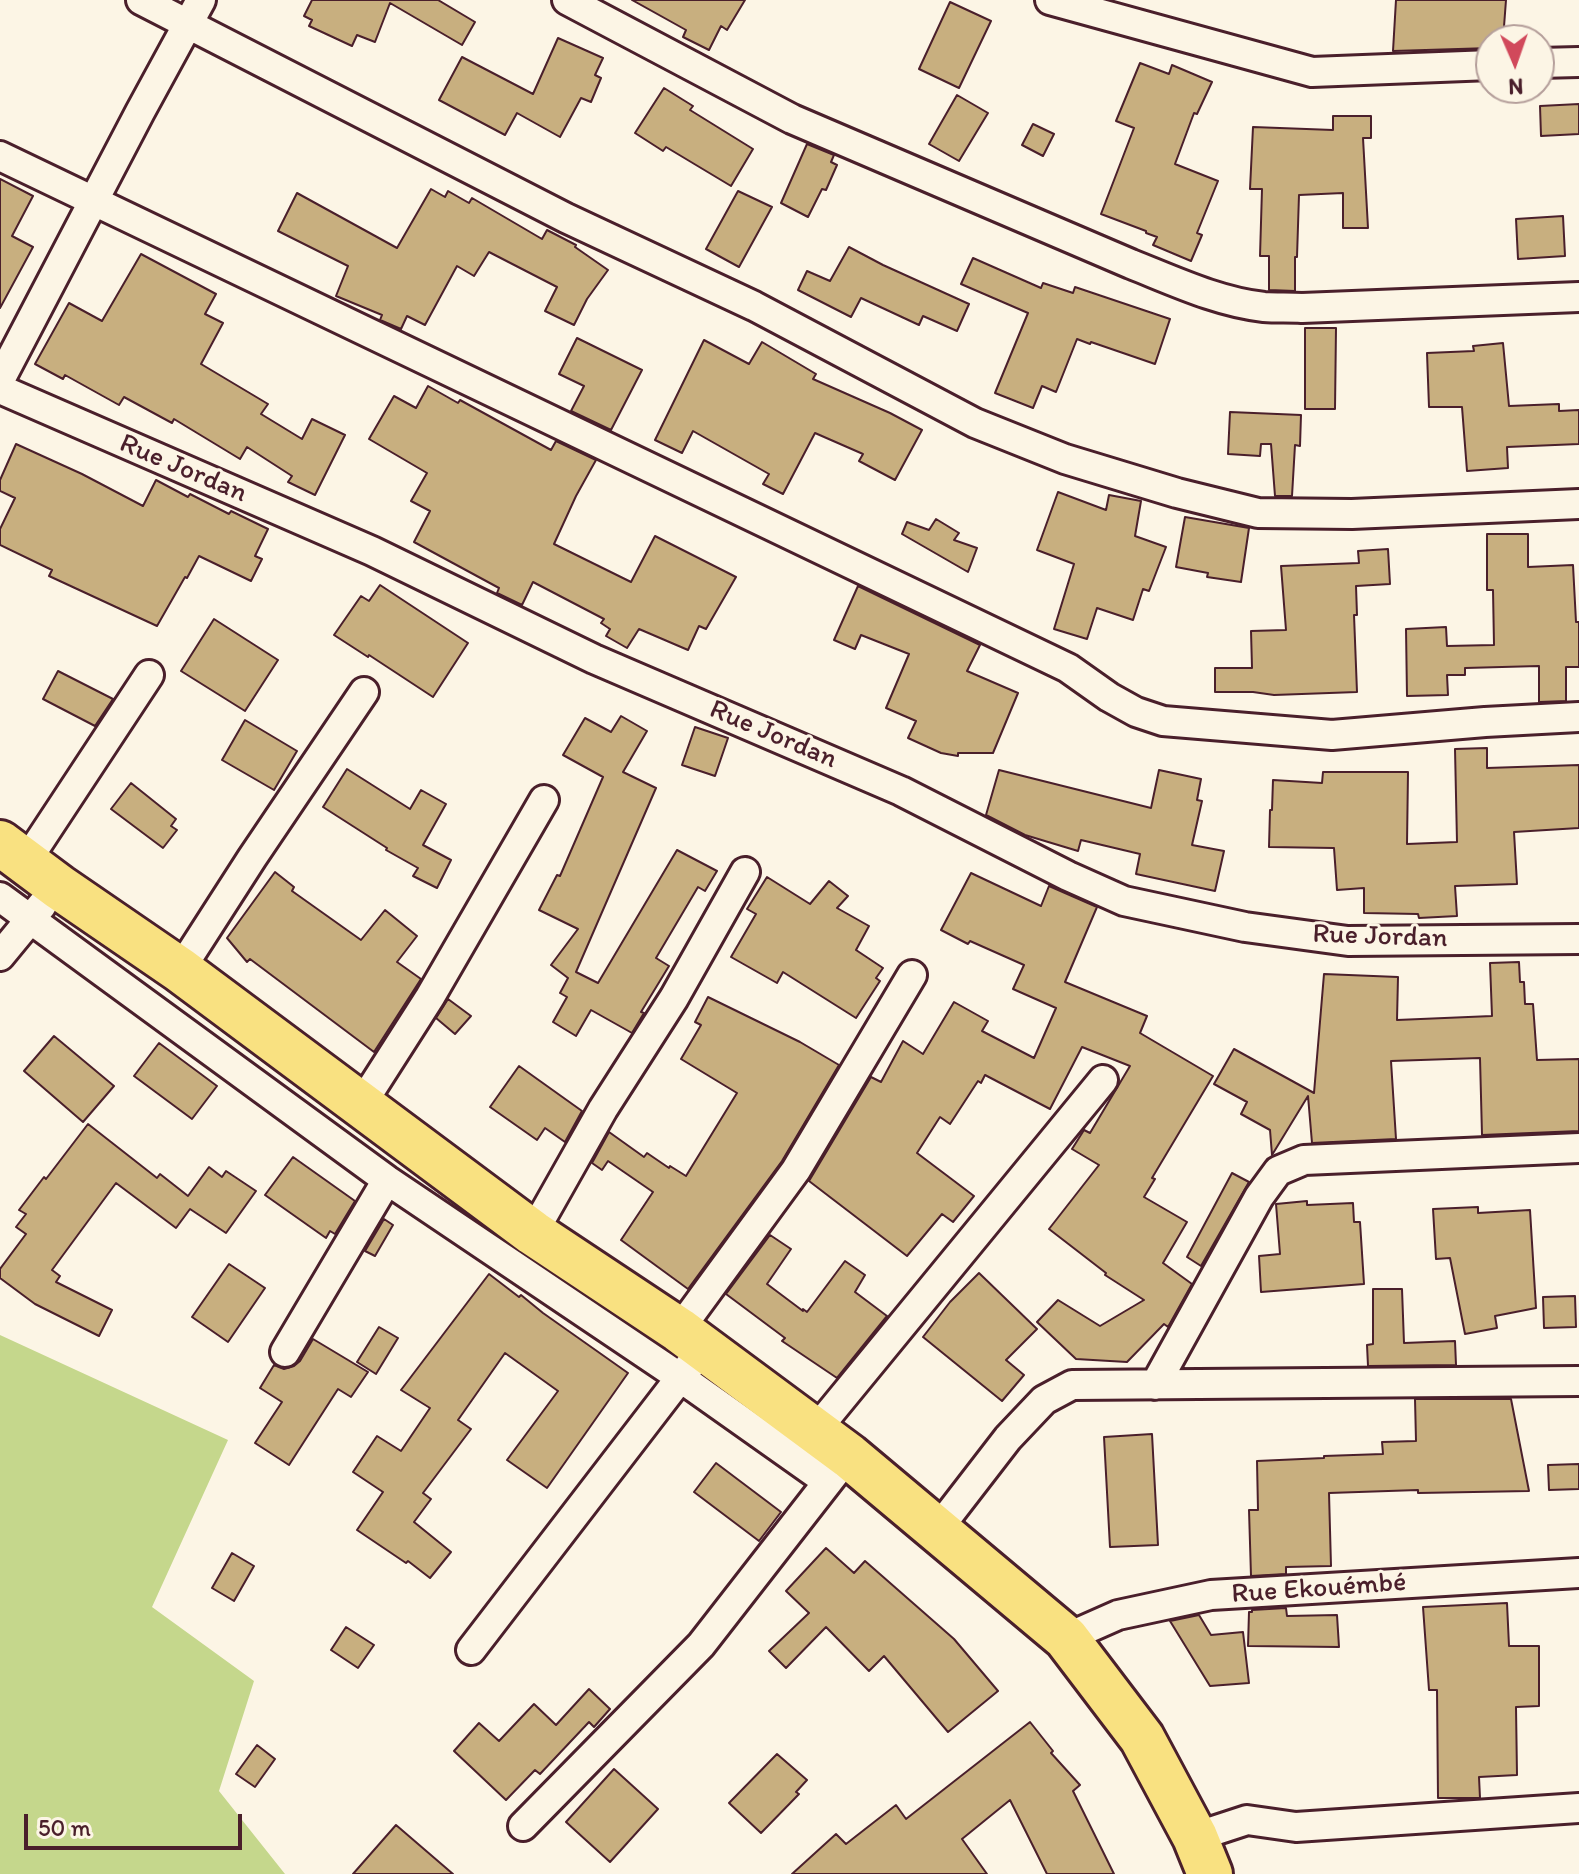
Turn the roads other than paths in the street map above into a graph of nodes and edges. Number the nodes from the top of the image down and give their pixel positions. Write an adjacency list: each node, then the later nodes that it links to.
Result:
1 (141, 0): 5 (street)
2 (201, 0): 5 (street)
3 (567, 0): 11 (street)
4 (1050, 0): 8 (street)
5 (187, 25): 10 (street); 14 (street)
6 (1579, 62): 7 (street)
7 (1555, 63)
8 (1475, 66)
9 (0, 156): 10 (street)
10 (92, 201): 12 (street); 17 (street)
11 (1579, 297)
12 (0, 380)
13 (0, 389): 22 (street, Rue Jordan)
14 (1579, 504)
15 (149, 675): 19 (street)
16 (364, 692): 24 (street)
17 (1579, 717)
18 (544, 800): 27 (street)
19 (21, 872): 21 (street); 21 (street); 24 (main road)
20 (745, 872): 30 (street)
21 (29, 918): 23 (street); 29 (street)
22 (1579, 939)
23 (0, 956)
24 (180, 970): 27 (main road)
25 (912, 975): 32 (street)
26 (1103, 1080): 35 (street)
27 (361, 1105): 30 (main road)
28 (1579, 1148): 34 (street)
29 (387, 1180): 31 (street); 32 (street)
30 (533, 1233): 32 (main road)
31 (285, 1352)
32 (688, 1352): 35 (main road); 39 (street)
33 (1579, 1381): 34 (street)
34 (1155, 1385): 36 (street)
35 (831, 1456): 36 (main road); 41 (street)
36 (937, 1530): 38 (main road)
37 (1579, 1573): 38 (street, Rue Ekouémbé)
38 (1066, 1638): 42 (main road)
39 (471, 1650)
40 (1579, 1808): 42 (street)
41 (523, 1826)
42 (1202, 1856)

